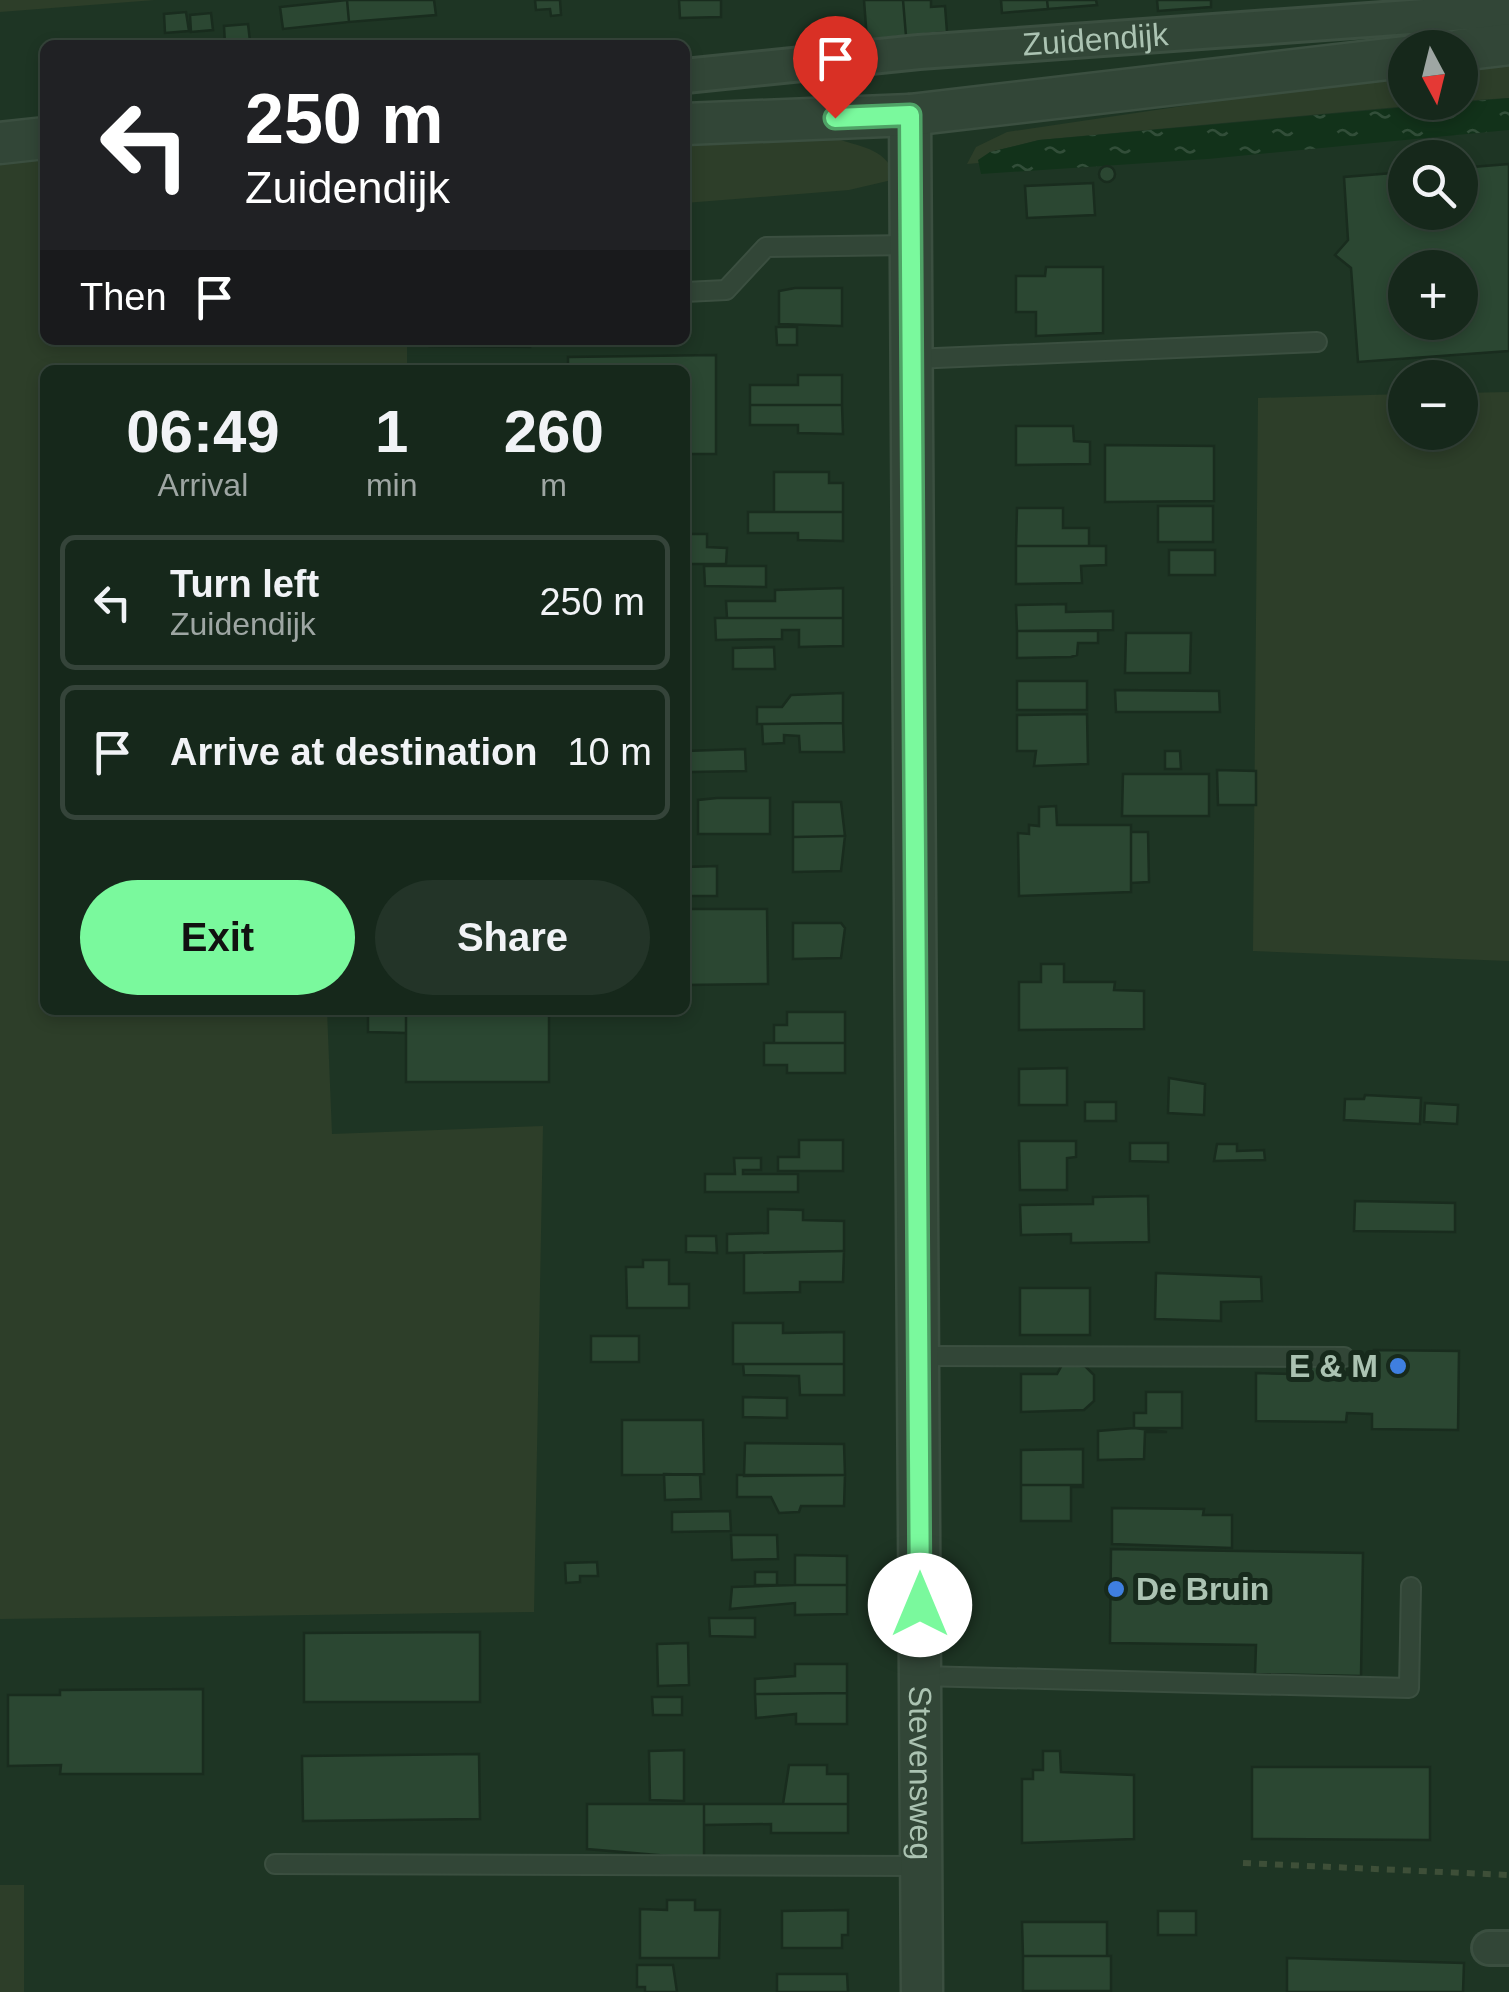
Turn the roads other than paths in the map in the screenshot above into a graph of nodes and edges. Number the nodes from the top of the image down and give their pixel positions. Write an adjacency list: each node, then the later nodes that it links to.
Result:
1 (1509, 10): 5 (street, Zuidendijk)
2 (1509, 44): 3 (street)
3 (1478, 48)
4 (1388, 58): 6 (street, Zuidendijk)
5 (690, 75)
6 (910, 115): 7 (street, Zuidendijk); 10 (street, Stevensweg)
7 (690, 124)
8 (40, 139): 9 (street)
9 (0, 143)
10 (911, 244): 11 (lane); 13 (street, Stevensweg)
11 (690, 292)
12 (1318, 342): 13 (lane)
13 (913, 359): 14 (street, Stevensweg)
14 (918, 1356): 15 (lane); 17 (street, Stevensweg)
15 (1344, 1357)
16 (1411, 1587): 17 (lane)
17 (920, 1676): 19 (street, Stevensweg)
18 (276, 1864): 19 (lane)
19 (922, 1866): 20 (street, Stevensweg)
20 (922, 1992)

